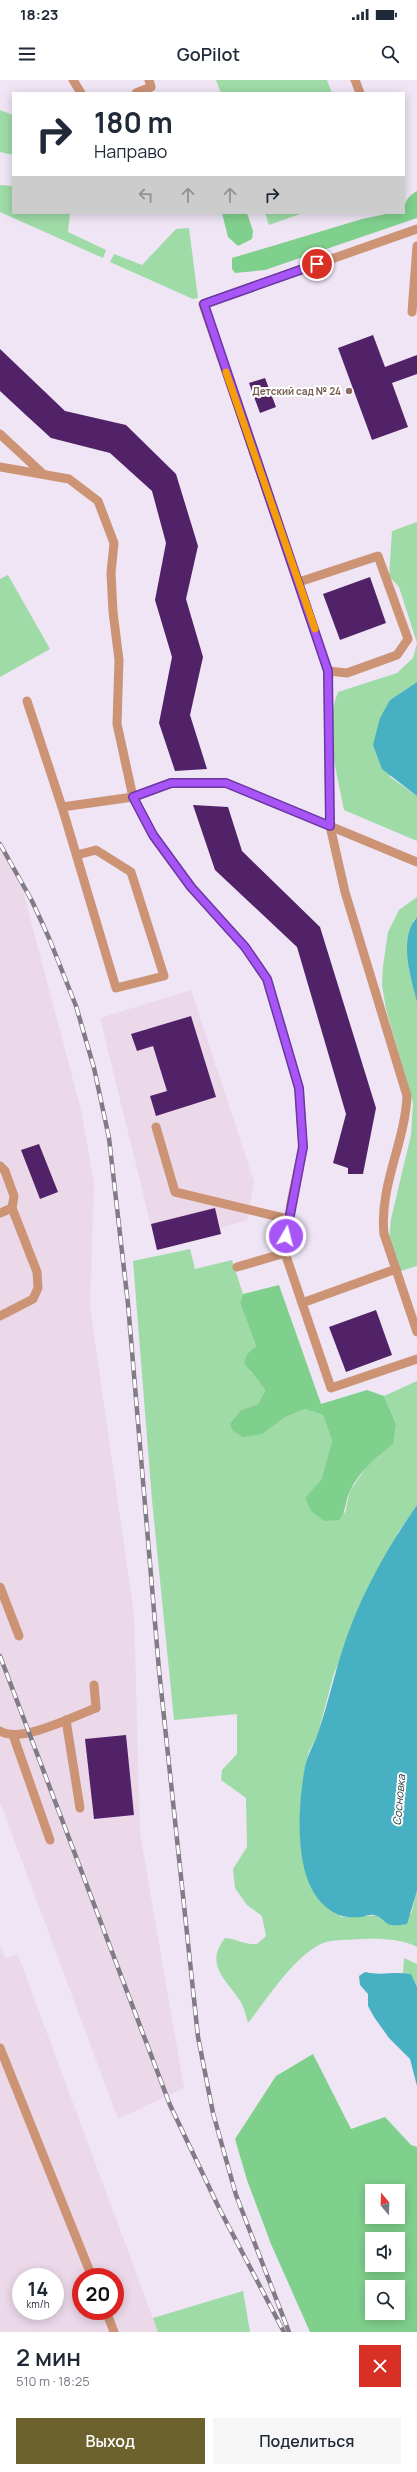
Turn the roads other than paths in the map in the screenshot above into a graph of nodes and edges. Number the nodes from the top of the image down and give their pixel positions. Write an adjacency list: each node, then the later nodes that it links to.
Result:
1 (72, 80): 4 (lane)
2 (149, 80): 5 (lane)
3 (355, 80): 6 (lane)
4 (79, 92)
5 (138, 92)
6 (360, 92)
7 (417, 229): 13 (lane)
8 (417, 246): 9 (lane)
9 (412, 312)
10 (0, 434): 12 (lane)
11 (0, 467): 12 (lane)
12 (42, 473): 16 (lane)
13 (299, 582): 14 (lane); 14 (lane)
14 (328, 671): 18 (lane)
15 (27, 701): 17 (lane)
16 (133, 797): 17 (lane); 18 (lane); 25 (lane)
17 (62, 807): 19 (lane)
18 (330, 826): 20 (lane); 28 (lane)
19 (77, 855): 19 (lane)
20 (417, 862)
21 (156, 1127): 25 (lane)
22 (0, 1166): 23 (lane)
23 (12, 1208): 24 (lane); 30 (lane)
24 (0, 1213)
25 (288, 1219): 26 (lane)
26 (285, 1253): 27 (lane); 29 (lane)
27 (237, 1267)
28 (396, 1269): 29 (lane); 31 (lane)
29 (302, 1302): 32 (lane)
30 (0, 1316)
31 (417, 1332)
32 (417, 1359)
33 (0, 1587): 34 (lane)
34 (19, 1636)
35 (94, 1685): 36 (lane)
36 (66, 1720): 38 (lane); 39 (lane)
37 (0, 1731): 38 (lane)
38 (13, 1735): 40 (lane)
39 (80, 1808)
40 (50, 1840)
41 (0, 2048): 42 (lane)
42 (88, 2268)
43 (109, 2320): 44 (lane)
44 (114, 2332)

